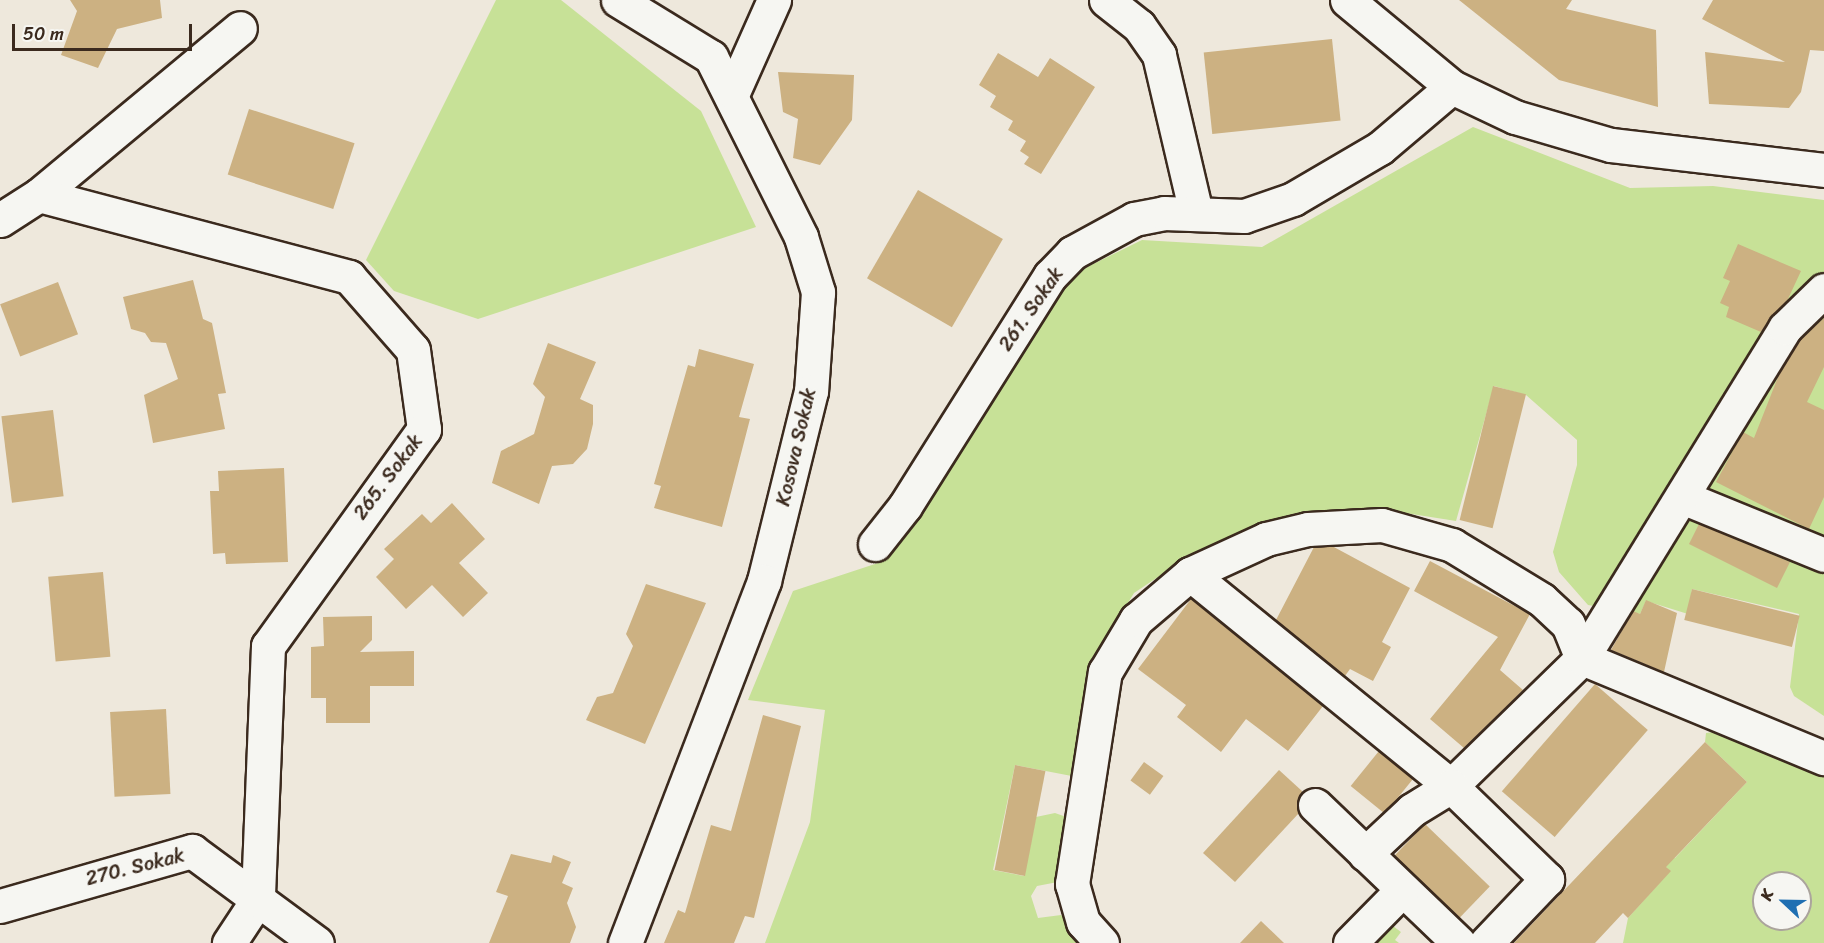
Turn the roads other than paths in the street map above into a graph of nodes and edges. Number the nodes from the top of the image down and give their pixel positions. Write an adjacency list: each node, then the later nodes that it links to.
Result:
1 (618, 0): 7 (street, Kosova Sokak)
2 (774, 0): 7 (street)
3 (1106, 0): 10 (street)
4 (1347, 0): 6 (street)
5 (240, 28): 9 (street)
6 (1452, 87): 8 (street); 10 (street, 261. Sokak)
7 (733, 92): 27 (street, Kosova Sokak)
8 (1824, 170)
9 (39, 195): 11 (street); 23 (street, 265. Sokak)
10 (1196, 213): 14 (street, 261. Sokak)
11 (0, 220)
12 (1824, 290): 13 (street)
13 (1682, 497): 15 (street); 17 (street)
14 (875, 544)
15 (1824, 555)
16 (1190, 574): 17 (street); 19 (street); 28 (street)
17 (1582, 658): 18 (street); 19 (street)
18 (1824, 758)
19 (1451, 786): 21 (street); 31 (street)
20 (1315, 805): 21 (street)
21 (1365, 854): 22 (street)
22 (1402, 890): 29 (street); 30 (street)
23 (258, 899): 24 (street, 270. Sokak); 25 (street); 26 (street, 270. Sokak)
24 (0, 906)
25 (229, 943)
26 (317, 943)
27 (625, 943)
28 (1102, 943)
29 (1350, 943)
30 (1459, 943)
31 (1486, 943)

